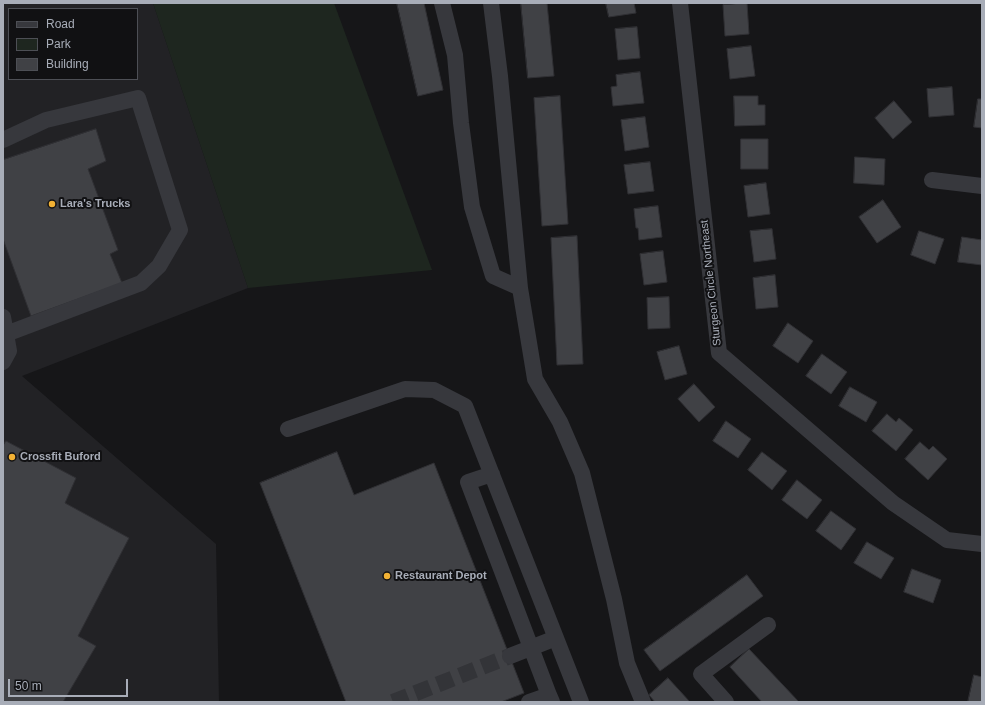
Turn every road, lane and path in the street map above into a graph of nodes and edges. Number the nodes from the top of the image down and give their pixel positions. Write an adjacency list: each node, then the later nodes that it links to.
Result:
1 (442, 3): 7 (street)
2 (491, 3): 7 (street)
3 (680, 3): 13 (street, Sturgeon Circle Northeast)
4 (3, 140): 9 (street)
5 (932, 180): 6 (street)
6 (982, 186)
7 (520, 288): 21 (street)
8 (3, 317): 9 (street)
9 (6, 334): 10 (street)
10 (3, 362)
11 (288, 428): 12 (street)
12 (492, 474): 15 (street); 16 (street)
13 (982, 544)
14 (768, 625): 22 (street)
15 (556, 638): 16 (street); 20 (street)
16 (531, 648): 17 (street); 18 (street)
17 (510, 656)
18 (550, 698): 19 (street)
19 (529, 702)
20 (581, 702)
21 (643, 702)
22 (726, 702)

